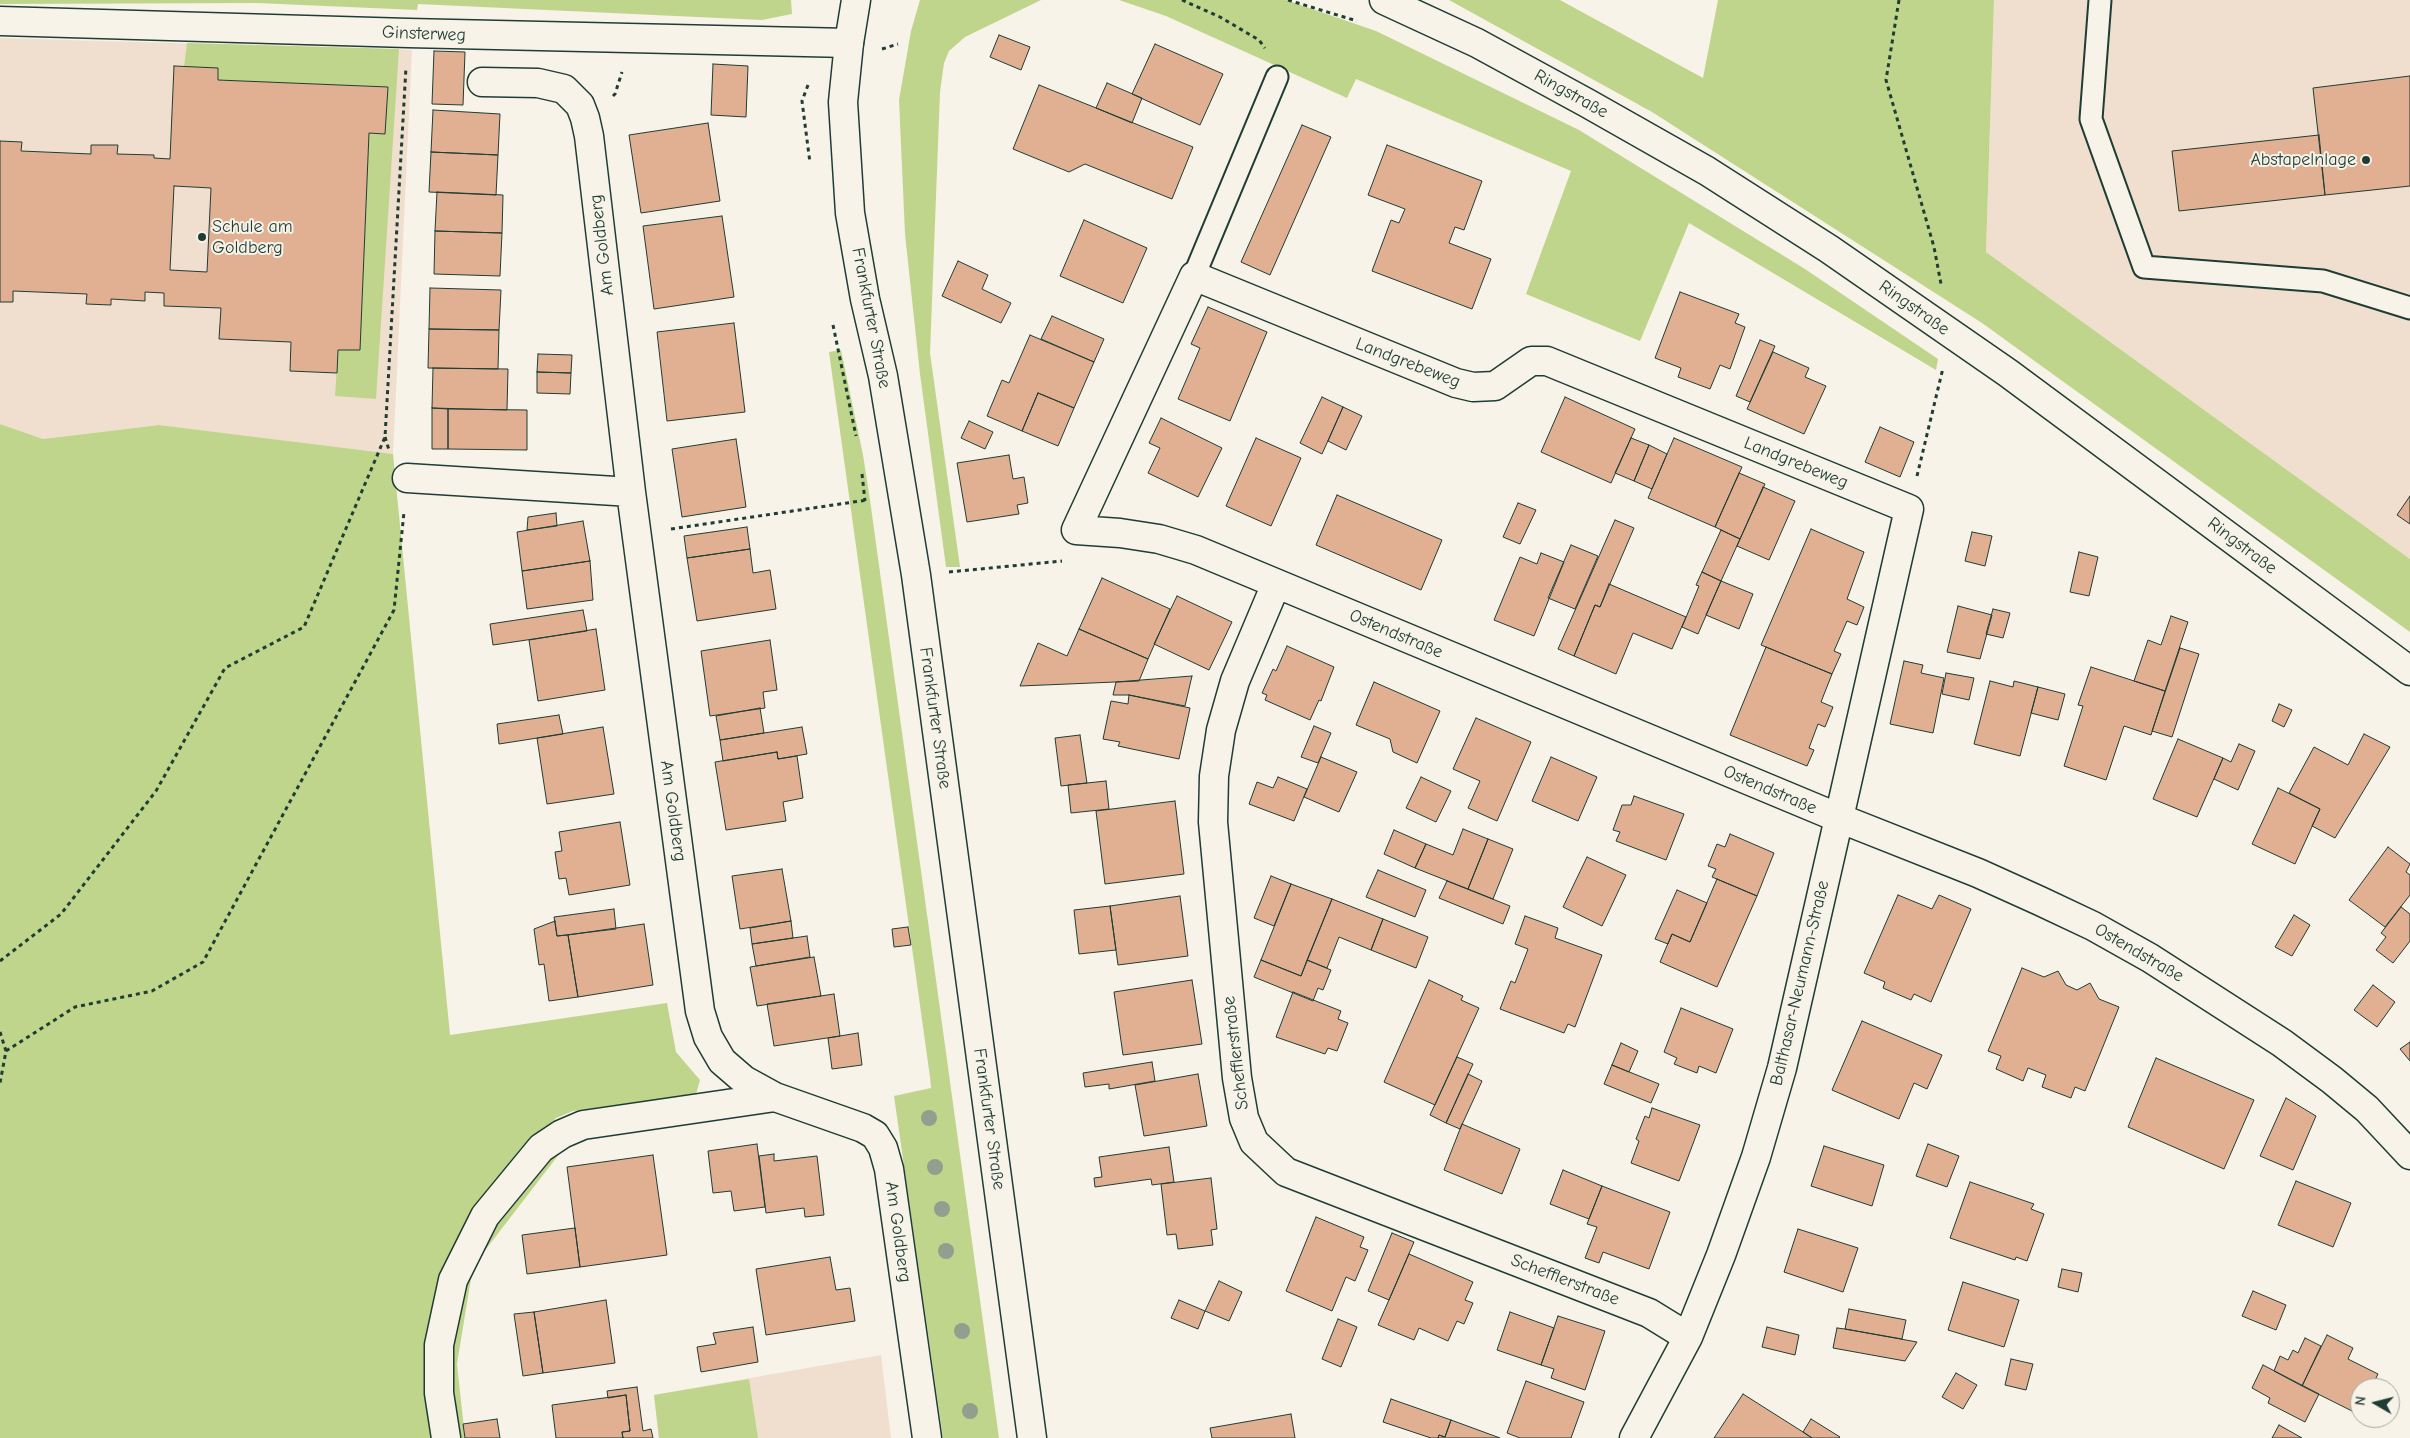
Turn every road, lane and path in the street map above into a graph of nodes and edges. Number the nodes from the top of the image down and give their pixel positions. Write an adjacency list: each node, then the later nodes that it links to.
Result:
1 (856, 0): 10 (street, Frankfurter Straße)
2 (1182, 0): 11 (path)
3 (1288, 0): 8 (path)
4 (1384, 0): 15 (street, Ringstraße)
5 (1899, 0): 15 (path)
6 (2100, 0): 14 (lane)
7 (0, 20): 9 (street, Ginsterweg)
8 (1360, 22)
9 (408, 34): 10 (street, Ginsterweg); 31 (path)
10 (849, 42): 27 (street, Frankfurter Straße)
11 (1277, 77): 13 (lane)
12 (482, 82): 21 (street, Am Goldberg)
13 (1194, 276): 24 (street, Landgrebeweg); 28 (street, Ostendstraße)
14 (2410, 308)
15 (1950, 333): 29 (street, Ringstraße)
16 (835, 336): 18 (path)
17 (1942, 372): 24 (path)
18 (858, 445)
19 (862, 473): 22 (path)
20 (408, 478): 21 (street); 33 (path)
21 (631, 492): 25 (street, Am Goldberg)
22 (865, 501)
23 (845, 504): 25 (path)
24 (1909, 509): 30 (street, Balthasar-Neumann-Straße)
25 (636, 534): 35 (street, Am Goldberg)
26 (1038, 564): 27 (path)
27 (916, 575): 40 (street, Frankfurter Straße)
28 (1276, 584): 30 (street, Ostendstraße); 37 (street, Schefflerstraße)
29 (2410, 671)
30 (1839, 818): 36 (street, Ostendstraße); 37 (street, Balthasar-Neumann-Straße)
31 (0, 961)
32 (0, 1032): 33 (path)
33 (6, 1051): 34 (path)
34 (0, 1083)
35 (775, 1097): 38 (street, Am Goldberg); 39 (street, Am Goldberg)
36 (2410, 1155)
37 (1688, 1337): 41 (street, Balthasar-Neumann-Straße)
38 (446, 1438)
39 (927, 1438)
40 (1032, 1438)
41 (1634, 1438)

